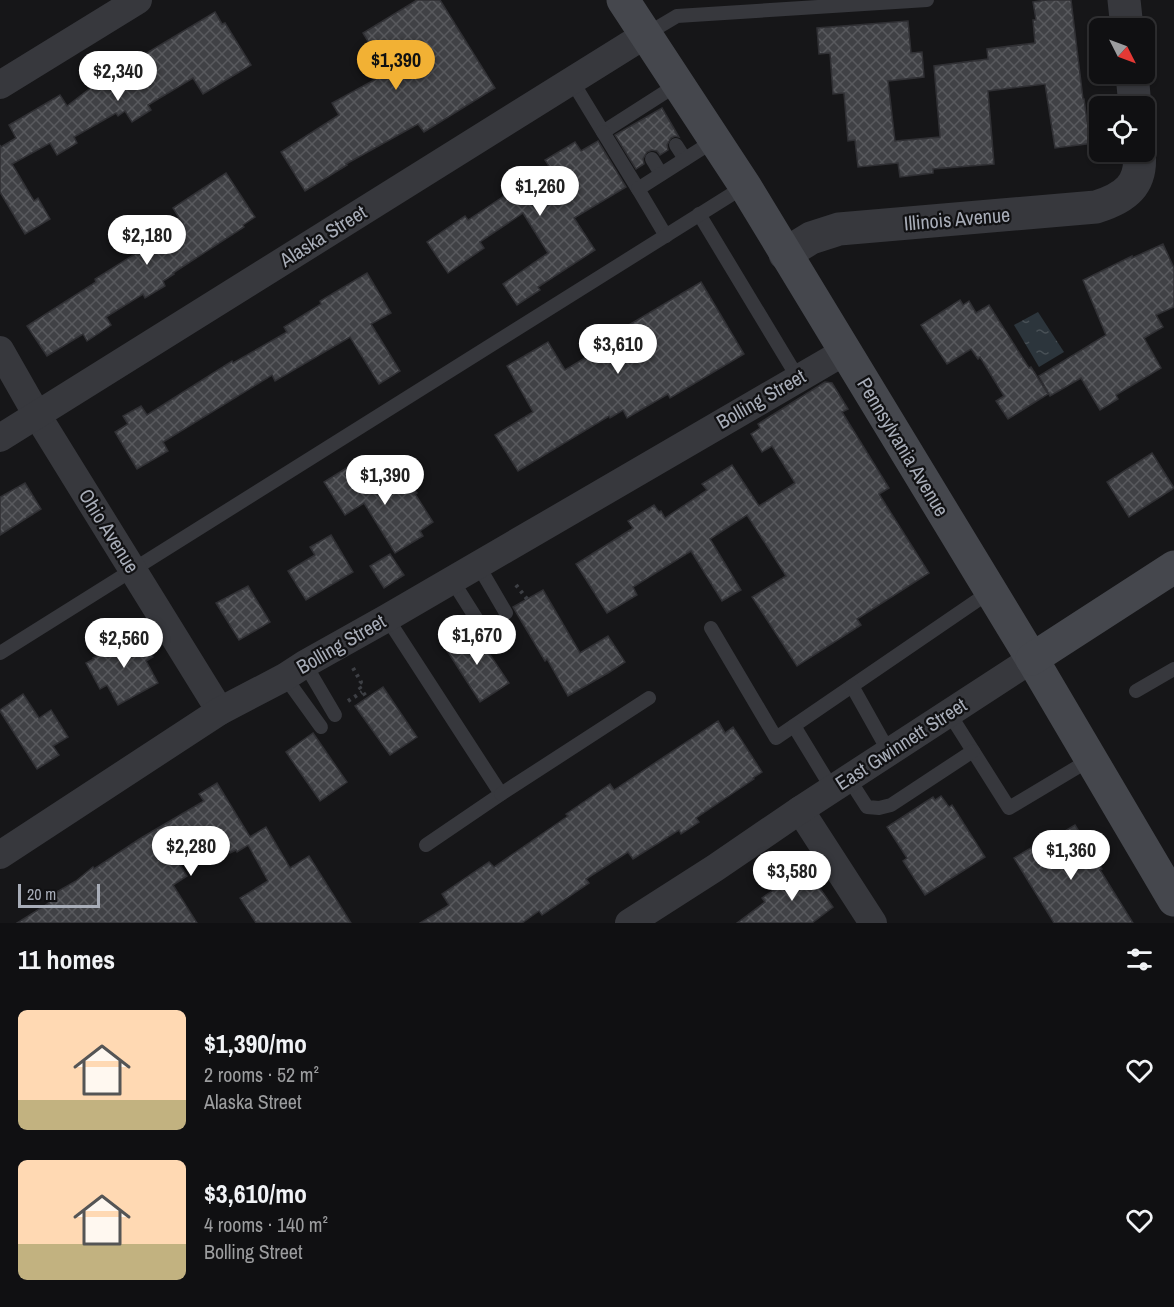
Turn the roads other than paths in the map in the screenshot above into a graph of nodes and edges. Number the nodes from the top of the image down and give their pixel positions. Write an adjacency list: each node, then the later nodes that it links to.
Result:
1 (138, 0): 9 (street)
2 (623, 0): 6 (main road, Pennsylvania Avenue)
3 (927, 0): 6 (lane)
4 (1124, 0): 5 (street)
5 (1126, 18)
6 (645, 35): 7 (street, Alaska Street); 8 (main road, Pennsylvania Avenue)
7 (572, 81): 10 (lane); 25 (street, Alaska Street)
8 (678, 84): 10 (lane); 11 (main road, Pennsylvania Avenue)
9 (0, 85)
10 (603, 132): 18 (lane)
11 (715, 140): 14 (lane); 17 (main road, Pennsylvania Avenue)
12 (676, 145): 14 (lane)
13 (652, 159): 16 (lane)
14 (685, 159): 16 (lane)
15 (1139, 162): 21 (street, Illinois Avenue)
16 (661, 174): 18 (lane)
17 (745, 186): 19 (lane); 21 (main road, Pennsylvania Avenue)
18 (638, 189): 20 (lane)
19 (699, 214): 20 (lane); 24 (lane)
20 (666, 236): 29 (lane)
21 (785, 254): 23 (main road, Pennsylvania Avenue)
22 (0, 350): 25 (street, Ohio Avenue)
23 (844, 352): 24 (street, Bolling Street); 31 (main road, Pennsylvania Avenue)
24 (798, 378): 27 (street, Bolling Street)
25 (37, 415): 26 (street, Alaska Street); 29 (street, Ohio Avenue)
26 (0, 438)
27 (478, 565): 30 (street, Bolling Street); 32 (lane)
28 (1174, 567): 37 (main road, East Gwinnett Street)
29 (133, 569): 36 (lane); 43 (street, Ohio Avenue)
30 (452, 580): 33 (street, Bolling Street); 34 (lane)
31 (991, 591): 37 (main road, Pennsylvania Avenue); 40 (lane)
32 (506, 613)
33 (387, 618): 39 (street, Bolling Street); 52 (lane)
34 (481, 627)
35 (711, 628): 46 (lane)
36 (0, 653)
37 (1032, 659): 44 (street, East Gwinnett Street); 50 (main road, Pennsylvania Avenue)
38 (1174, 669): 41 (lane)
39 (295, 670): 43 (street, Bolling Street); 45 (lane); 47 (lane)
40 (852, 686): 46 (lane); 49 (lane)
41 (1136, 691)
42 (649, 698): 52 (lane)
43 (220, 711): 55 (street, Bolling Street)
44 (949, 713): 48 (lane); 49 (street, East Gwinnett Street)
45 (335, 715)
46 (794, 726): 51 (lane)
47 (321, 727)
48 (973, 751): 50 (lane); 51 (lane)
49 (889, 752): 51 (street, East Gwinnett Street)
50 (1091, 759): 56 (main road, Pennsylvania Avenue)
51 (841, 784): 53 (street, East Gwinnett Street)
52 (501, 794): 54 (lane)
53 (800, 810): 57 (street, East Gwinnett Street); 58 (street)
54 (426, 845)
55 (0, 855)
56 (1174, 900)
57 (629, 923)
58 (873, 923)

